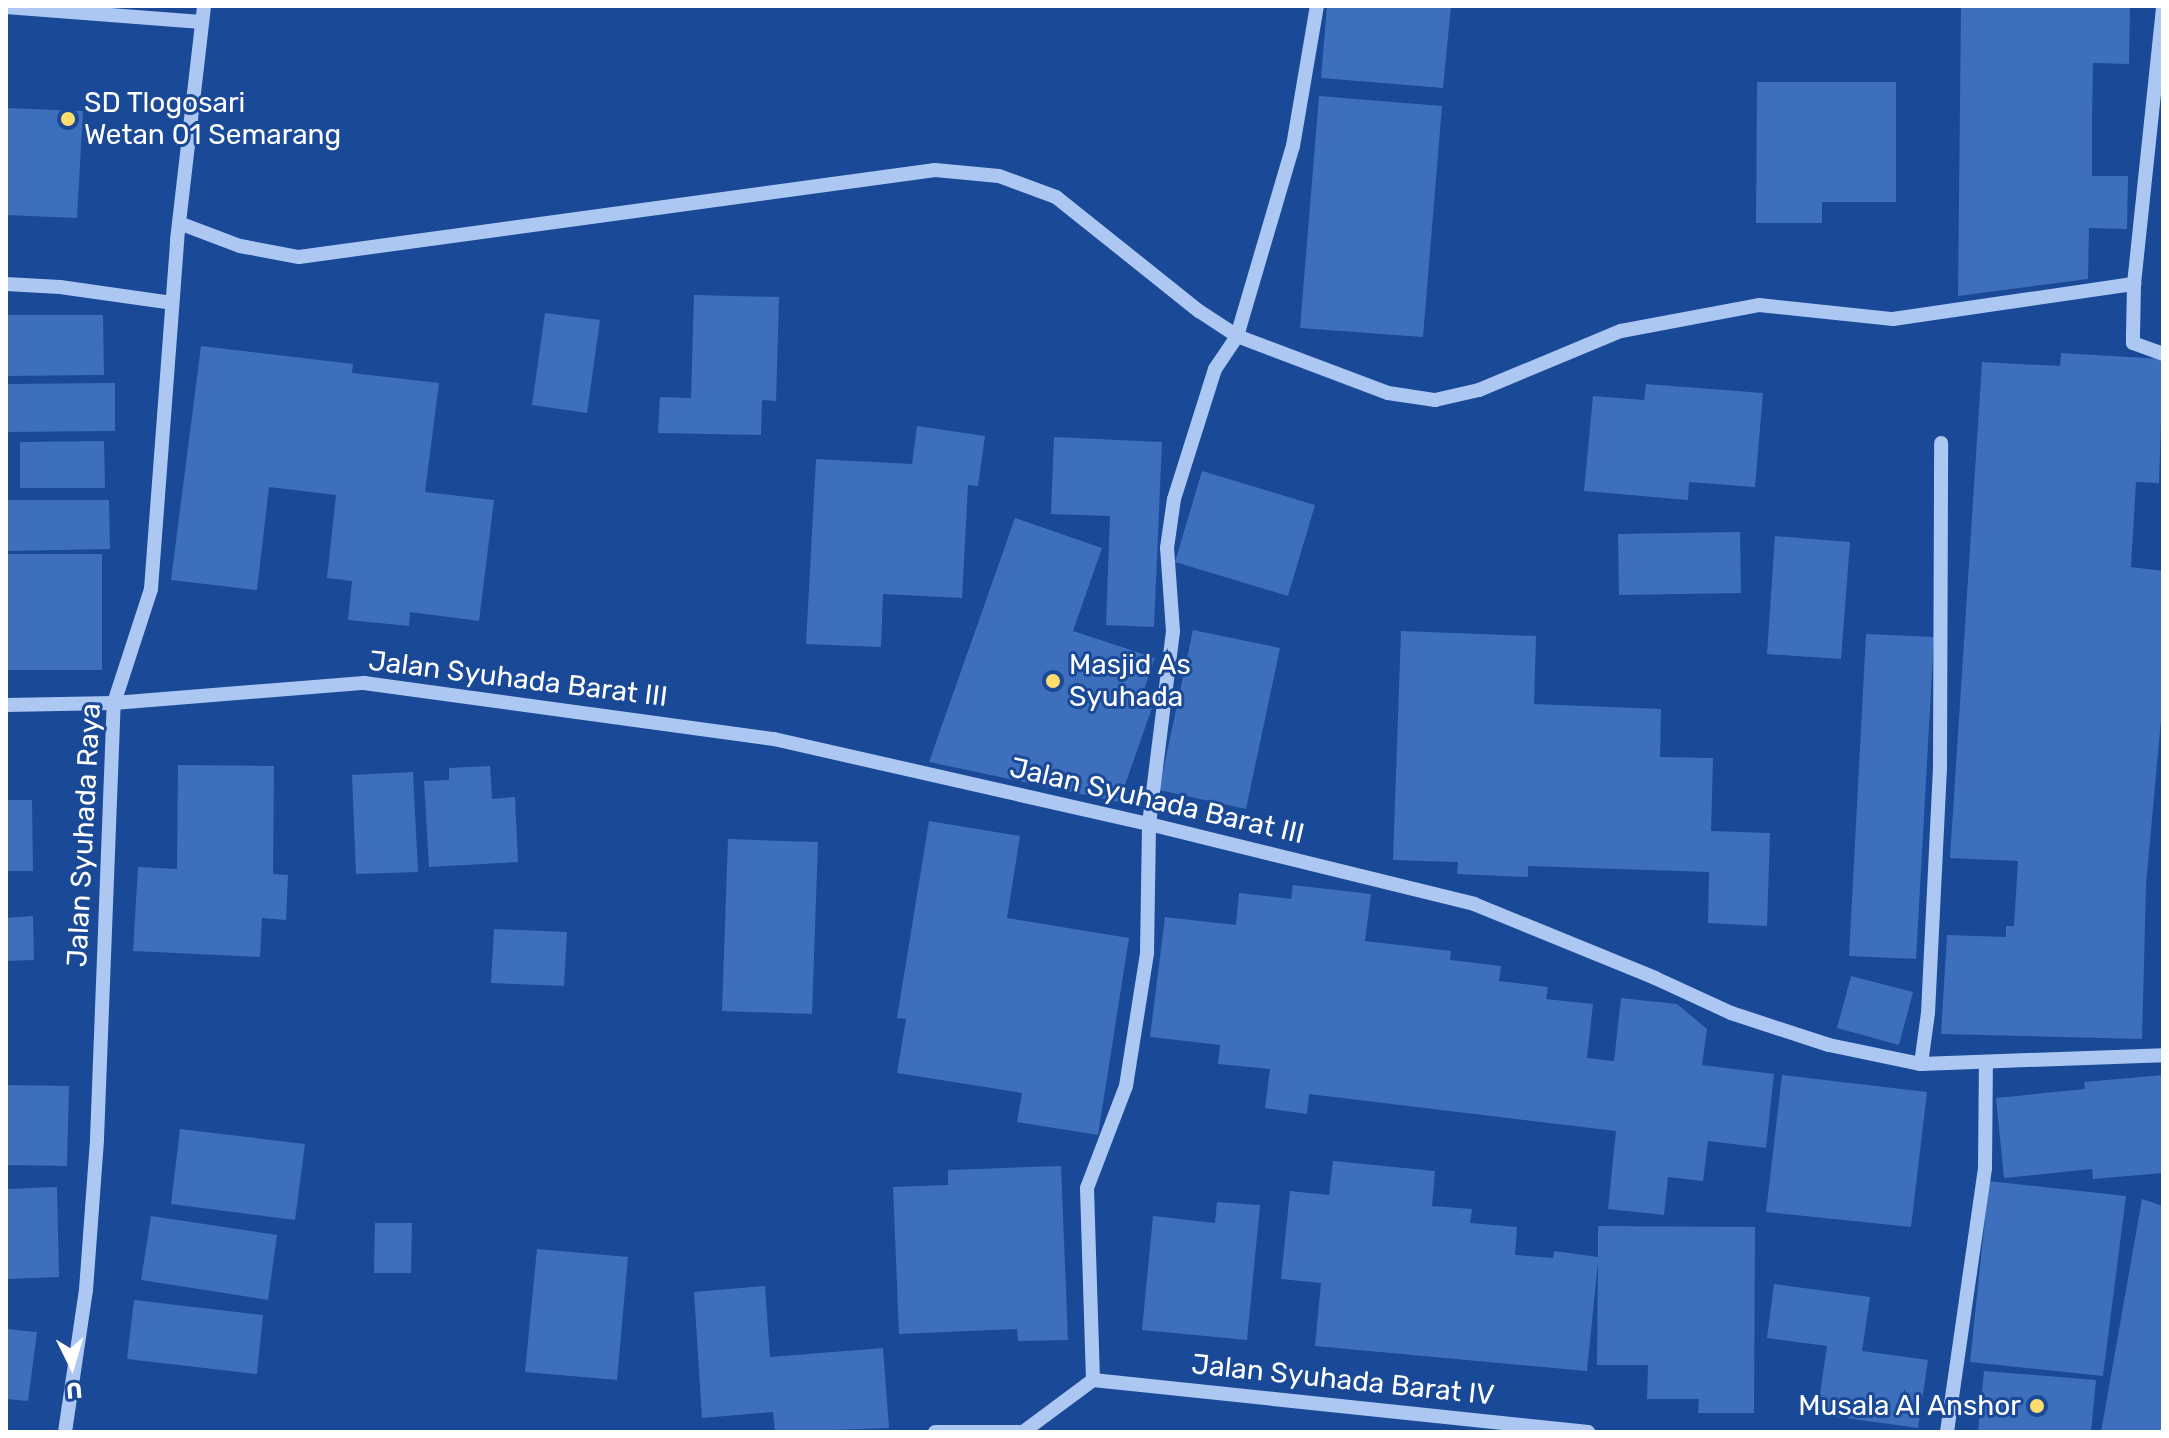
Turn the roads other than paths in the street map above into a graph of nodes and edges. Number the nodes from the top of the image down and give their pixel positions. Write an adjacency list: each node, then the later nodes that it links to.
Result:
1 (204, 6): 5 (street, Jalan Syuhada Raya)
2 (1317, 6): 10 (street)
3 (6, 7): 5 (street)
4 (2163, 8): 8 (street)
5 (201, 22): 6 (street, Jalan Syuhada Raya)
6 (179, 223): 9 (street, Jalan Syuhada Raya); 10 (street)
7 (6, 284): 9 (street)
8 (2134, 284): 10 (street); 11 (street)
9 (172, 303): 13 (street, Jalan Syuhada Raya)
10 (1237, 336): 15 (street)
11 (2163, 354)
12 (1941, 443): 18 (street)
13 (114, 703): 14 (street, Jalan Syuhada Barat III); 15 (street, Jalan Syuhada Barat III); 20 (street, Jalan Syuhada Raya)
14 (6, 705)
15 (1149, 824): 18 (street, Jalan Syuhada Barat III); 19 (street)
16 (2163, 1055): 17 (street, Jalan Syuhada Barat III)
17 (1986, 1062): 18 (street, Jalan Syuhada Barat III); 24 (street)
18 (1921, 1064)
19 (1093, 1380): 22 (street); 23 (street, Jalan Syuhada Barat IV)
20 (65, 1432)
21 (935, 1432): 22 (street)
22 (1023, 1432)
23 (1588, 1432)
24 (1947, 1432)

